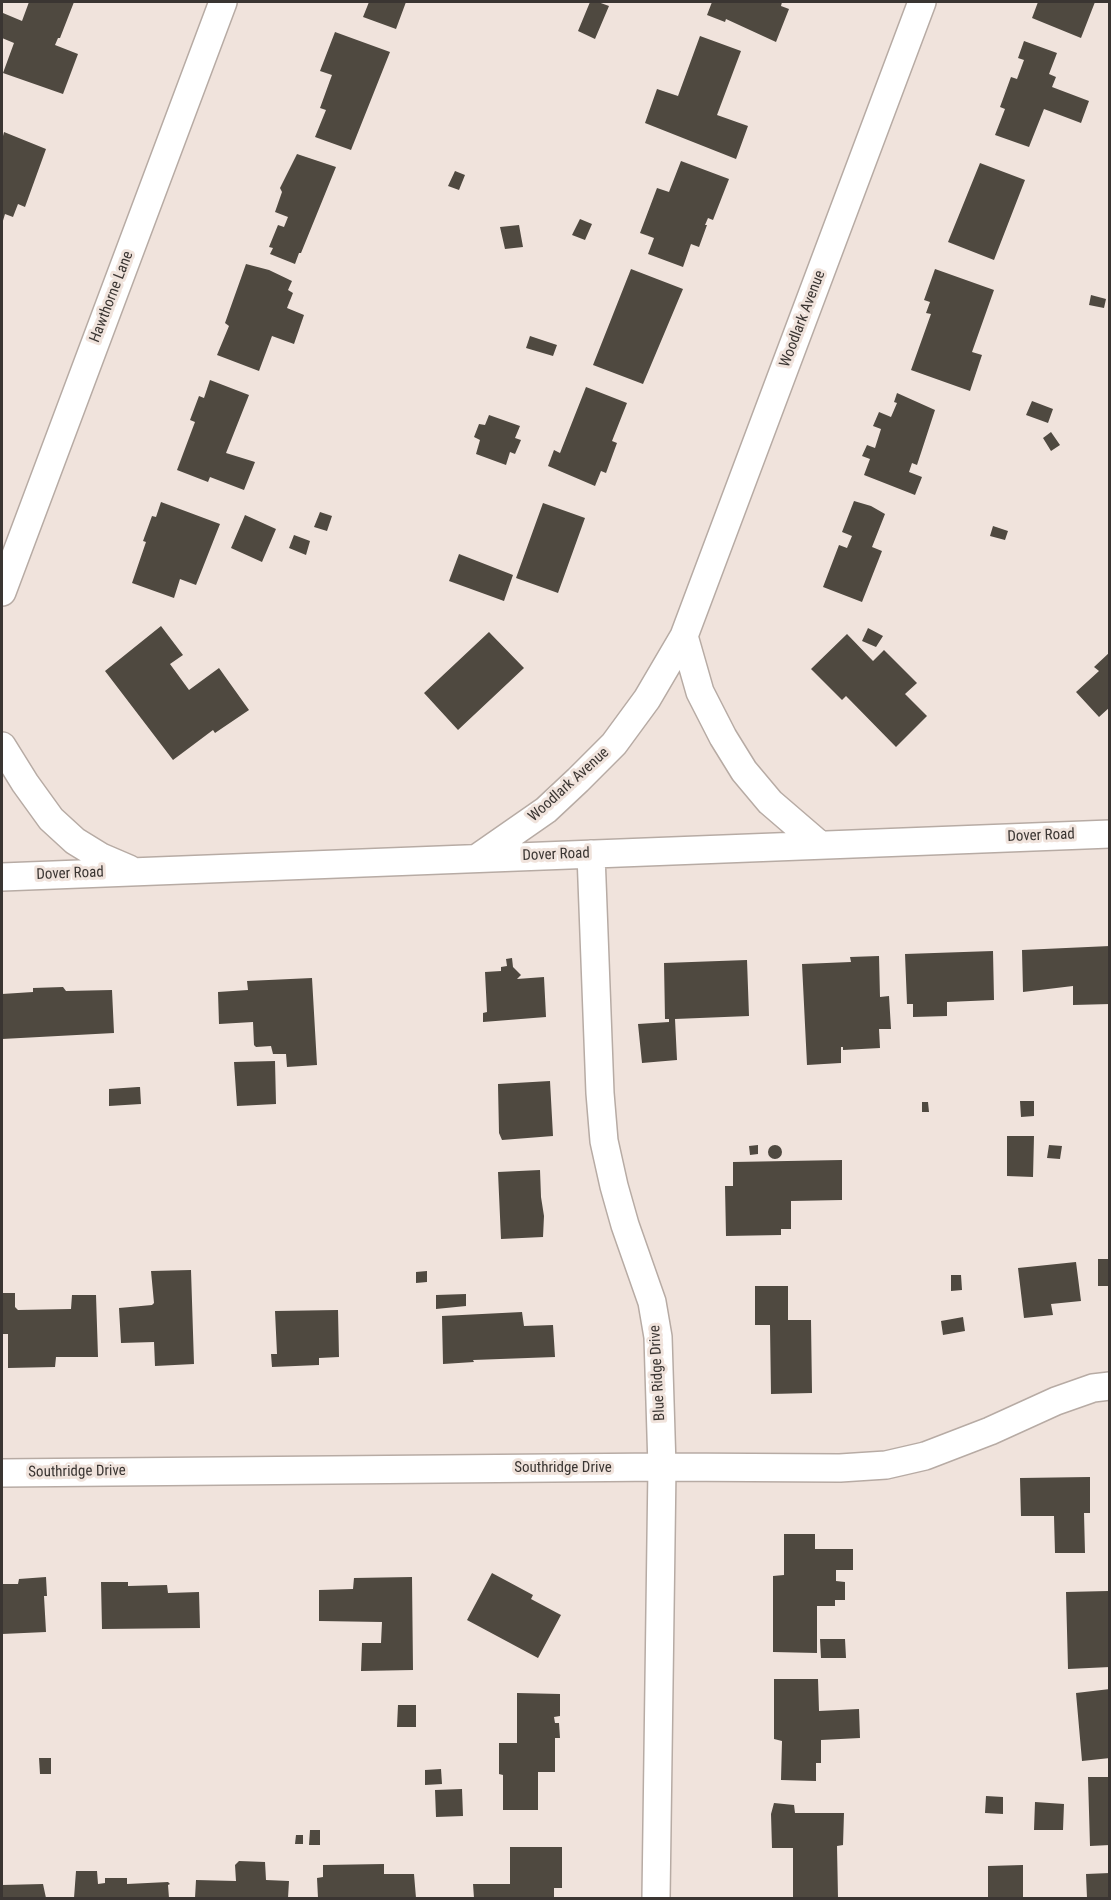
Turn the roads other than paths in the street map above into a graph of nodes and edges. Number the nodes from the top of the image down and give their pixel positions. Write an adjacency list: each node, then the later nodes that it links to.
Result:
1 (223, 2): 3 (street, Hawthorne Lane)
2 (922, 2): 4 (street, Woodlark Avenue)
3 (2, 592)
4 (684, 636): 7 (street); 9 (street, Woodlark Avenue)
5 (2, 746): 10 (street)
6 (1107, 832): 7 (street, Dover Road)
7 (819, 845): 8 (street, Dover Road)
8 (591, 854): 9 (street, Dover Road); 13 (street, Blue Ridge Drive)
9 (477, 858): 10 (street, Dover Road)
10 (134, 871): 11 (street, Dover Road)
11 (2, 877)
12 (1110, 1386): 13 (street, Southridge Drive)
13 (662, 1467): 14 (street, Southridge Drive); 15 (street, Blue Ridge Drive)
14 (2, 1473)
15 (656, 1899)

